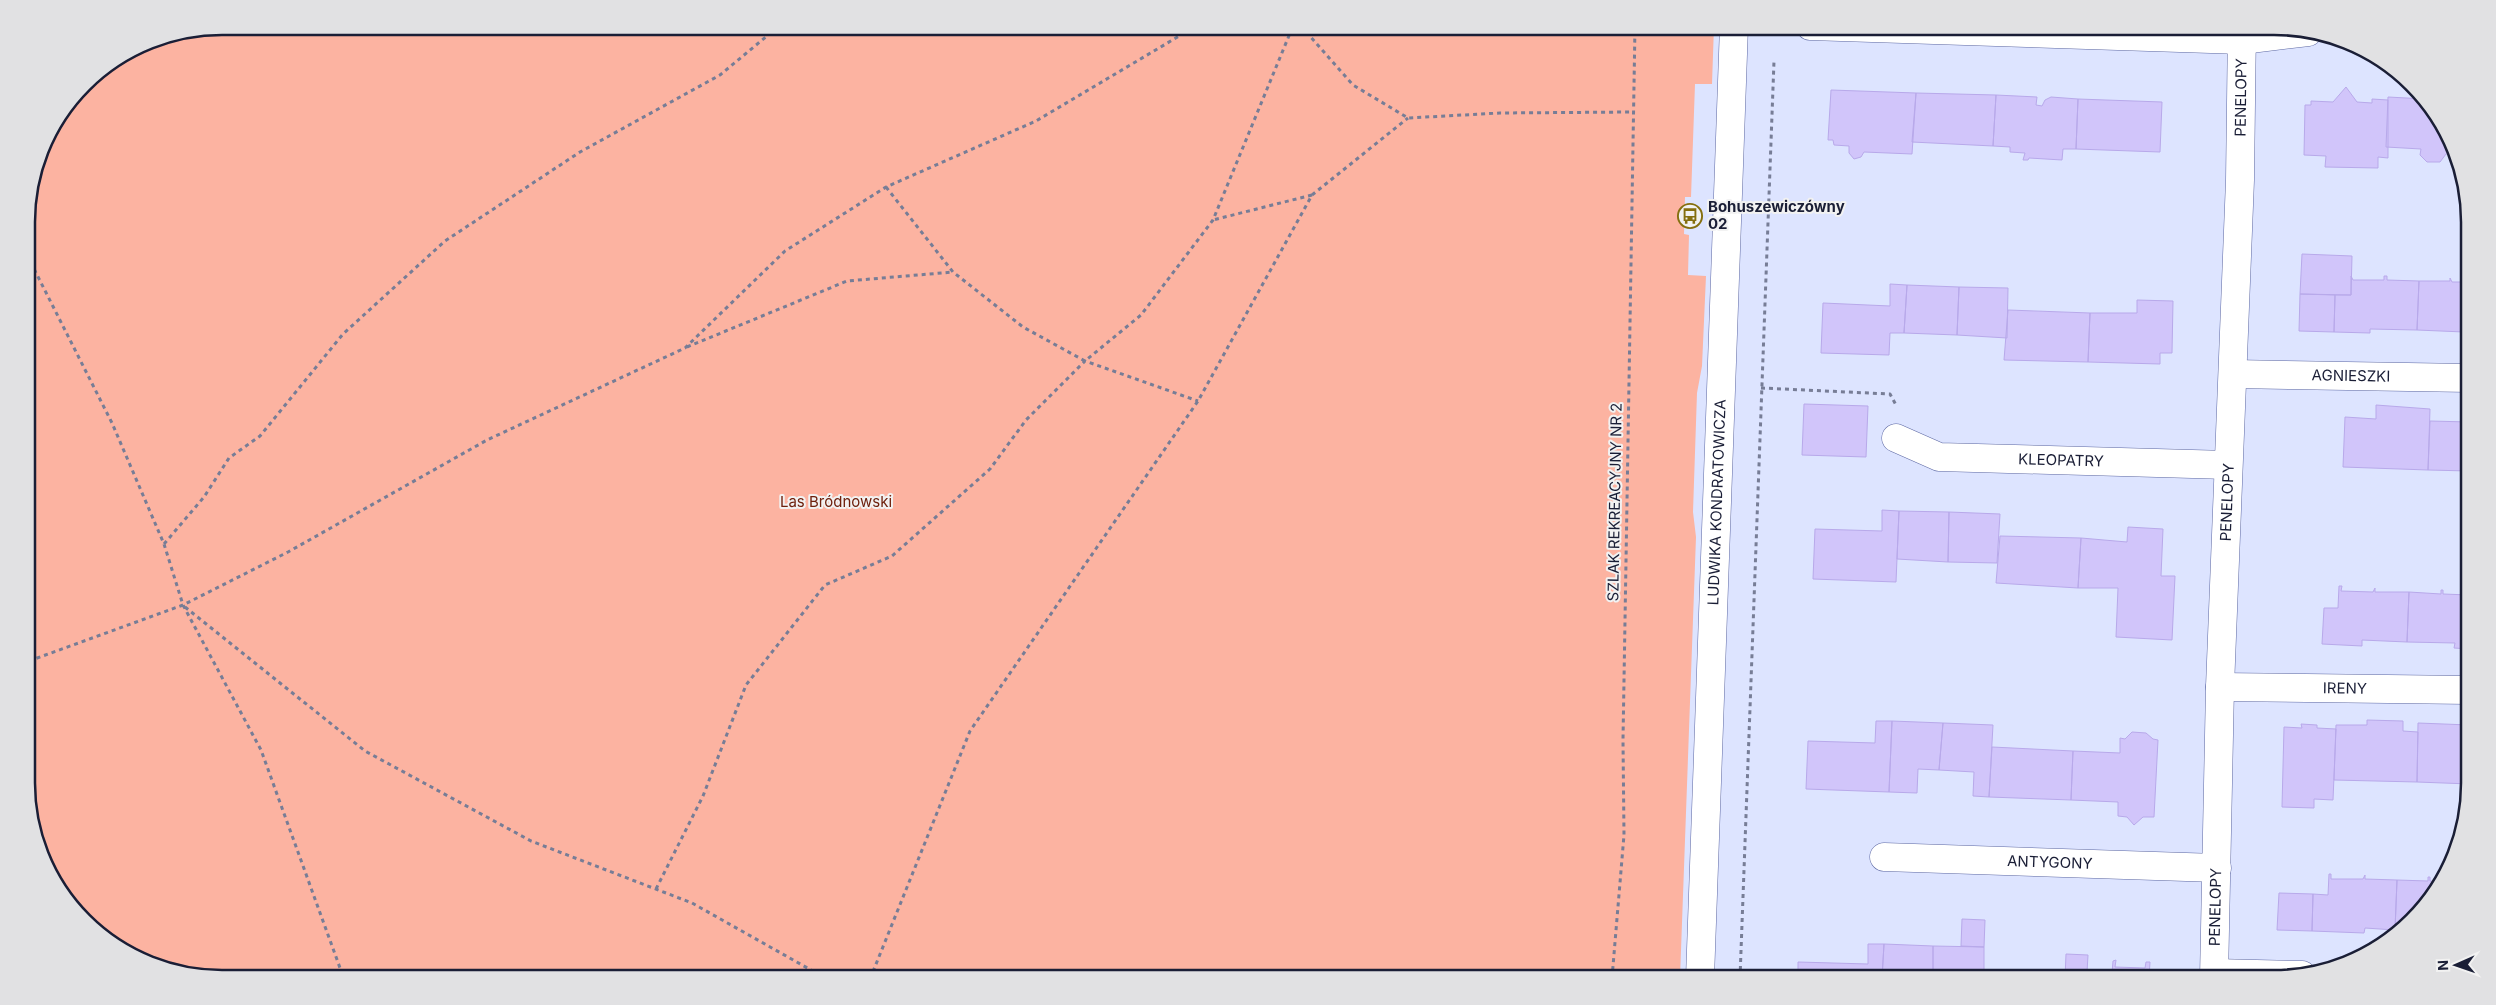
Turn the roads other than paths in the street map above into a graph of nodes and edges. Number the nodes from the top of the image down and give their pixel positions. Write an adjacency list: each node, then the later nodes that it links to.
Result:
1 (1734, 35): 11 (street, LUDWIKA KONDRATOWICZA)
2 (2242, 35): 3 (street, PENELOPY)
3 (2233, 374): 4 (street, AGNIESZKI); 6 (street, PENELOPY)
4 (2461, 378)
5 (1901, 440): 6 (street, KLEOPATRY)
6 (2228, 465): 7 (street, PENELOPY)
7 (2220, 687): 8 (street, IRENY); 10 (street, PENELOPY)
8 (2461, 690)
9 (1884, 857): 10 (street, ANTYGONY)
10 (2217, 868): 12 (street, PENELOPY)
11 (1700, 970)
12 (2214, 970)

